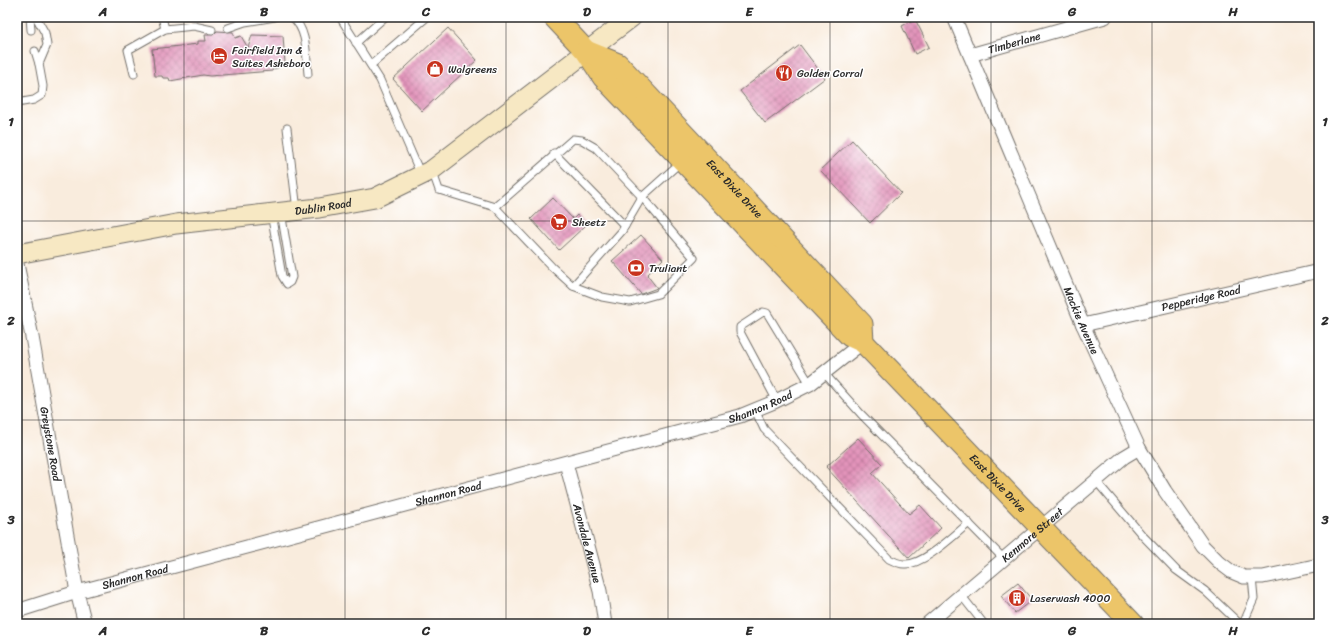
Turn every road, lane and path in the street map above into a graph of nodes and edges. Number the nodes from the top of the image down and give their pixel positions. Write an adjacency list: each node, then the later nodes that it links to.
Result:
1 (30, 17): 15 (lane)
2 (36, 17): 21 (lane)
3 (162, 17): 14 (lane)
4 (275, 17): 13 (lane)
5 (292, 17): 24 (lane)
6 (340, 17): 17 (lane)
7 (385, 17): 17 (lane)
8 (427, 17): 22 (lane)
9 (554, 17): 19 (main road, East Dixie Drive)
10 (632, 17): 19 (street, Dublin Road)
11 (954, 17): 20 (street, Mackie Avenue)
12 (1105, 17): 20 (street, Timberlane)
13 (228, 28)
14 (165, 29): 16 (lane); 23 (lane)
15 (31, 30)
16 (212, 30)
17 (356, 43): 22 (lane)
18 (35, 51): 21 (lane)
19 (586, 51): 28 (main road, East Dixie Drive); 29 (street, Dublin Road); 39 (main road, East Dixie Drive)
20 (970, 55): 38 (street, Mackie Avenue)
21 (39, 64): 25 (lane)
22 (371, 65): 29 (lane)
23 (134, 74)
24 (308, 74)
25 (17, 103)
26 (287, 128): 32 (lane)
27 (554, 153): 30 (lane); 31 (lane); 33 (lane)
28 (682, 161): 30 (lane); 39 (main road, East Dixie Drive)
29 (427, 173): 31 (lane); 32 (street, Dublin Road)
30 (642, 198): 33 (lane); 37 (lane)
31 (495, 207): 37 (lane)
32 (283, 212): 32 (lane); 34 (street, Dublin Road)
33 (625, 226): 37 (lane)
34 (17, 254)
35 (17, 264): 52 (street, Greystone Road)
36 (1319, 270): 38 (street, Pepperidge Road)
37 (573, 286)
38 (1083, 325): 44 (street, Mackie Avenue)
39 (863, 342): 40 (street, Shannon Road); 48 (main road, East Dixie Drive)
40 (824, 373): 41 (street, Shannon Road); 47 (lane)
41 (810, 384): 42 (street, Shannon Road); 42 (lane)
42 (777, 401): 43 (street, Shannon Road)
43 (755, 410): 45 (street, Shannon Road); 47 (lane)
44 (1139, 448): 46 (street, Kenmore Street); 51 (street, Mackie Avenue)
45 (566, 463): 52 (street, Shannon Road); 56 (street, Avondale Avenue)
46 (1096, 482): 48 (street, Kenmore Street); 60 (lane)
47 (969, 523): 49 (lane)
48 (1042, 528): 49 (street, Kenmore Street); 59 (main road, East Dixie Drive)
49 (1004, 559): 53 (street, Kenmore Street)
50 (1319, 565): 51 (street)
51 (1258, 577): 60 (lane)
52 (77, 592): 54 (street, Shannon Road); 55 (street, Greystone Road)
53 (961, 595): 57 (street, Kenmore Street); 58 (lane)
54 (17, 611)
55 (85, 624)
56 (605, 624)
57 (927, 624)
58 (984, 624)
59 (1133, 624)
60 (1241, 624)

